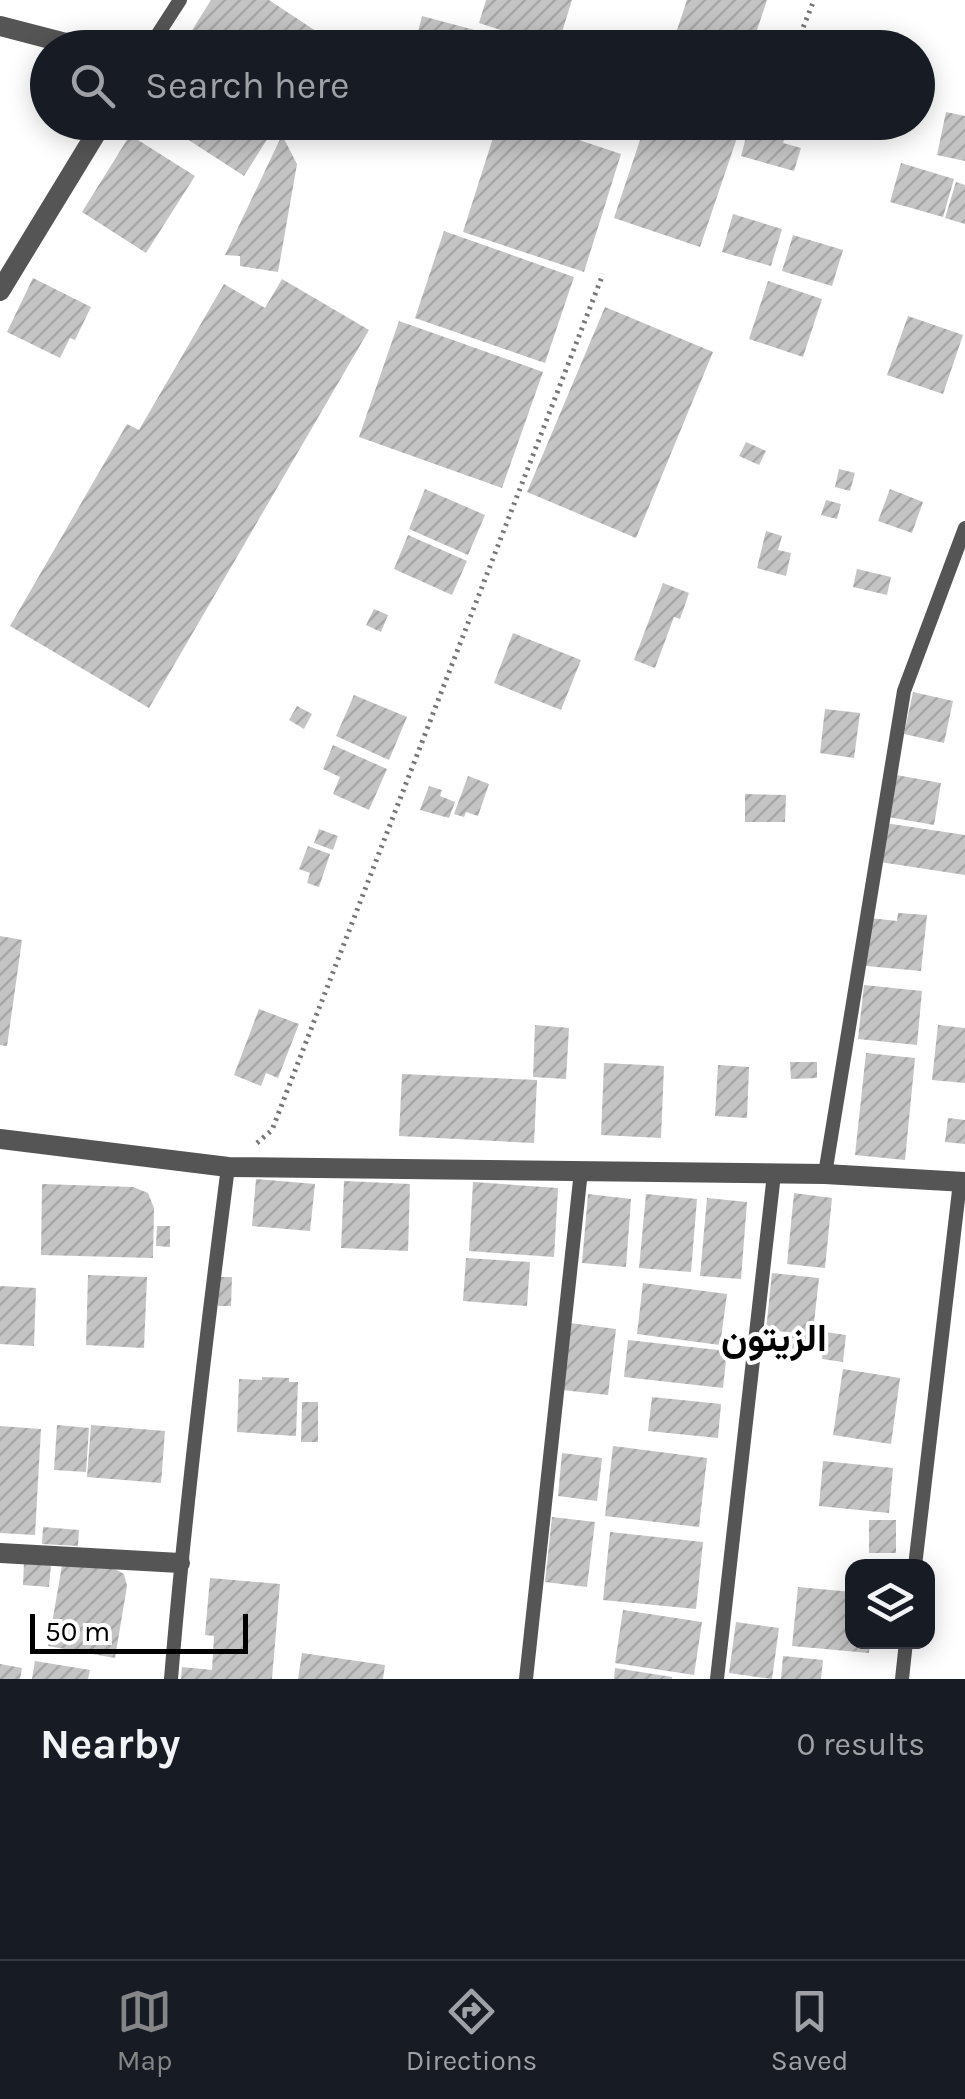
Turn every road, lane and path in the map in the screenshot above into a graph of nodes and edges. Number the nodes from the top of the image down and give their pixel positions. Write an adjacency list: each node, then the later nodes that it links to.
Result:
1 (180, 0): 4 (lane)
2 (814, 0): 5 (path)
3 (0, 26): 6 (street)
4 (161, 30)
5 (802, 30)
6 (30, 34)
7 (92, 140): 9 (street)
8 (603, 274): 12 (path)
9 (0, 291)
10 (965, 528): 15 (lane)
11 (0, 1139): 12 (street)
12 (228, 1167): 13 (street); 19 (lane)
13 (581, 1171): 14 (street); 22 (lane)
14 (774, 1174): 15 (street); 23 (lane)
15 (825, 1174): 16 (street)
16 (962, 1182): 18 (lane)
17 (0, 1553): 19 (street)
18 (916, 1559)
19 (180, 1563): 21 (lane)
20 (905, 1649): 24 (lane)
21 (172, 1679)
22 (526, 1679)
23 (717, 1679)
24 (902, 1679)

